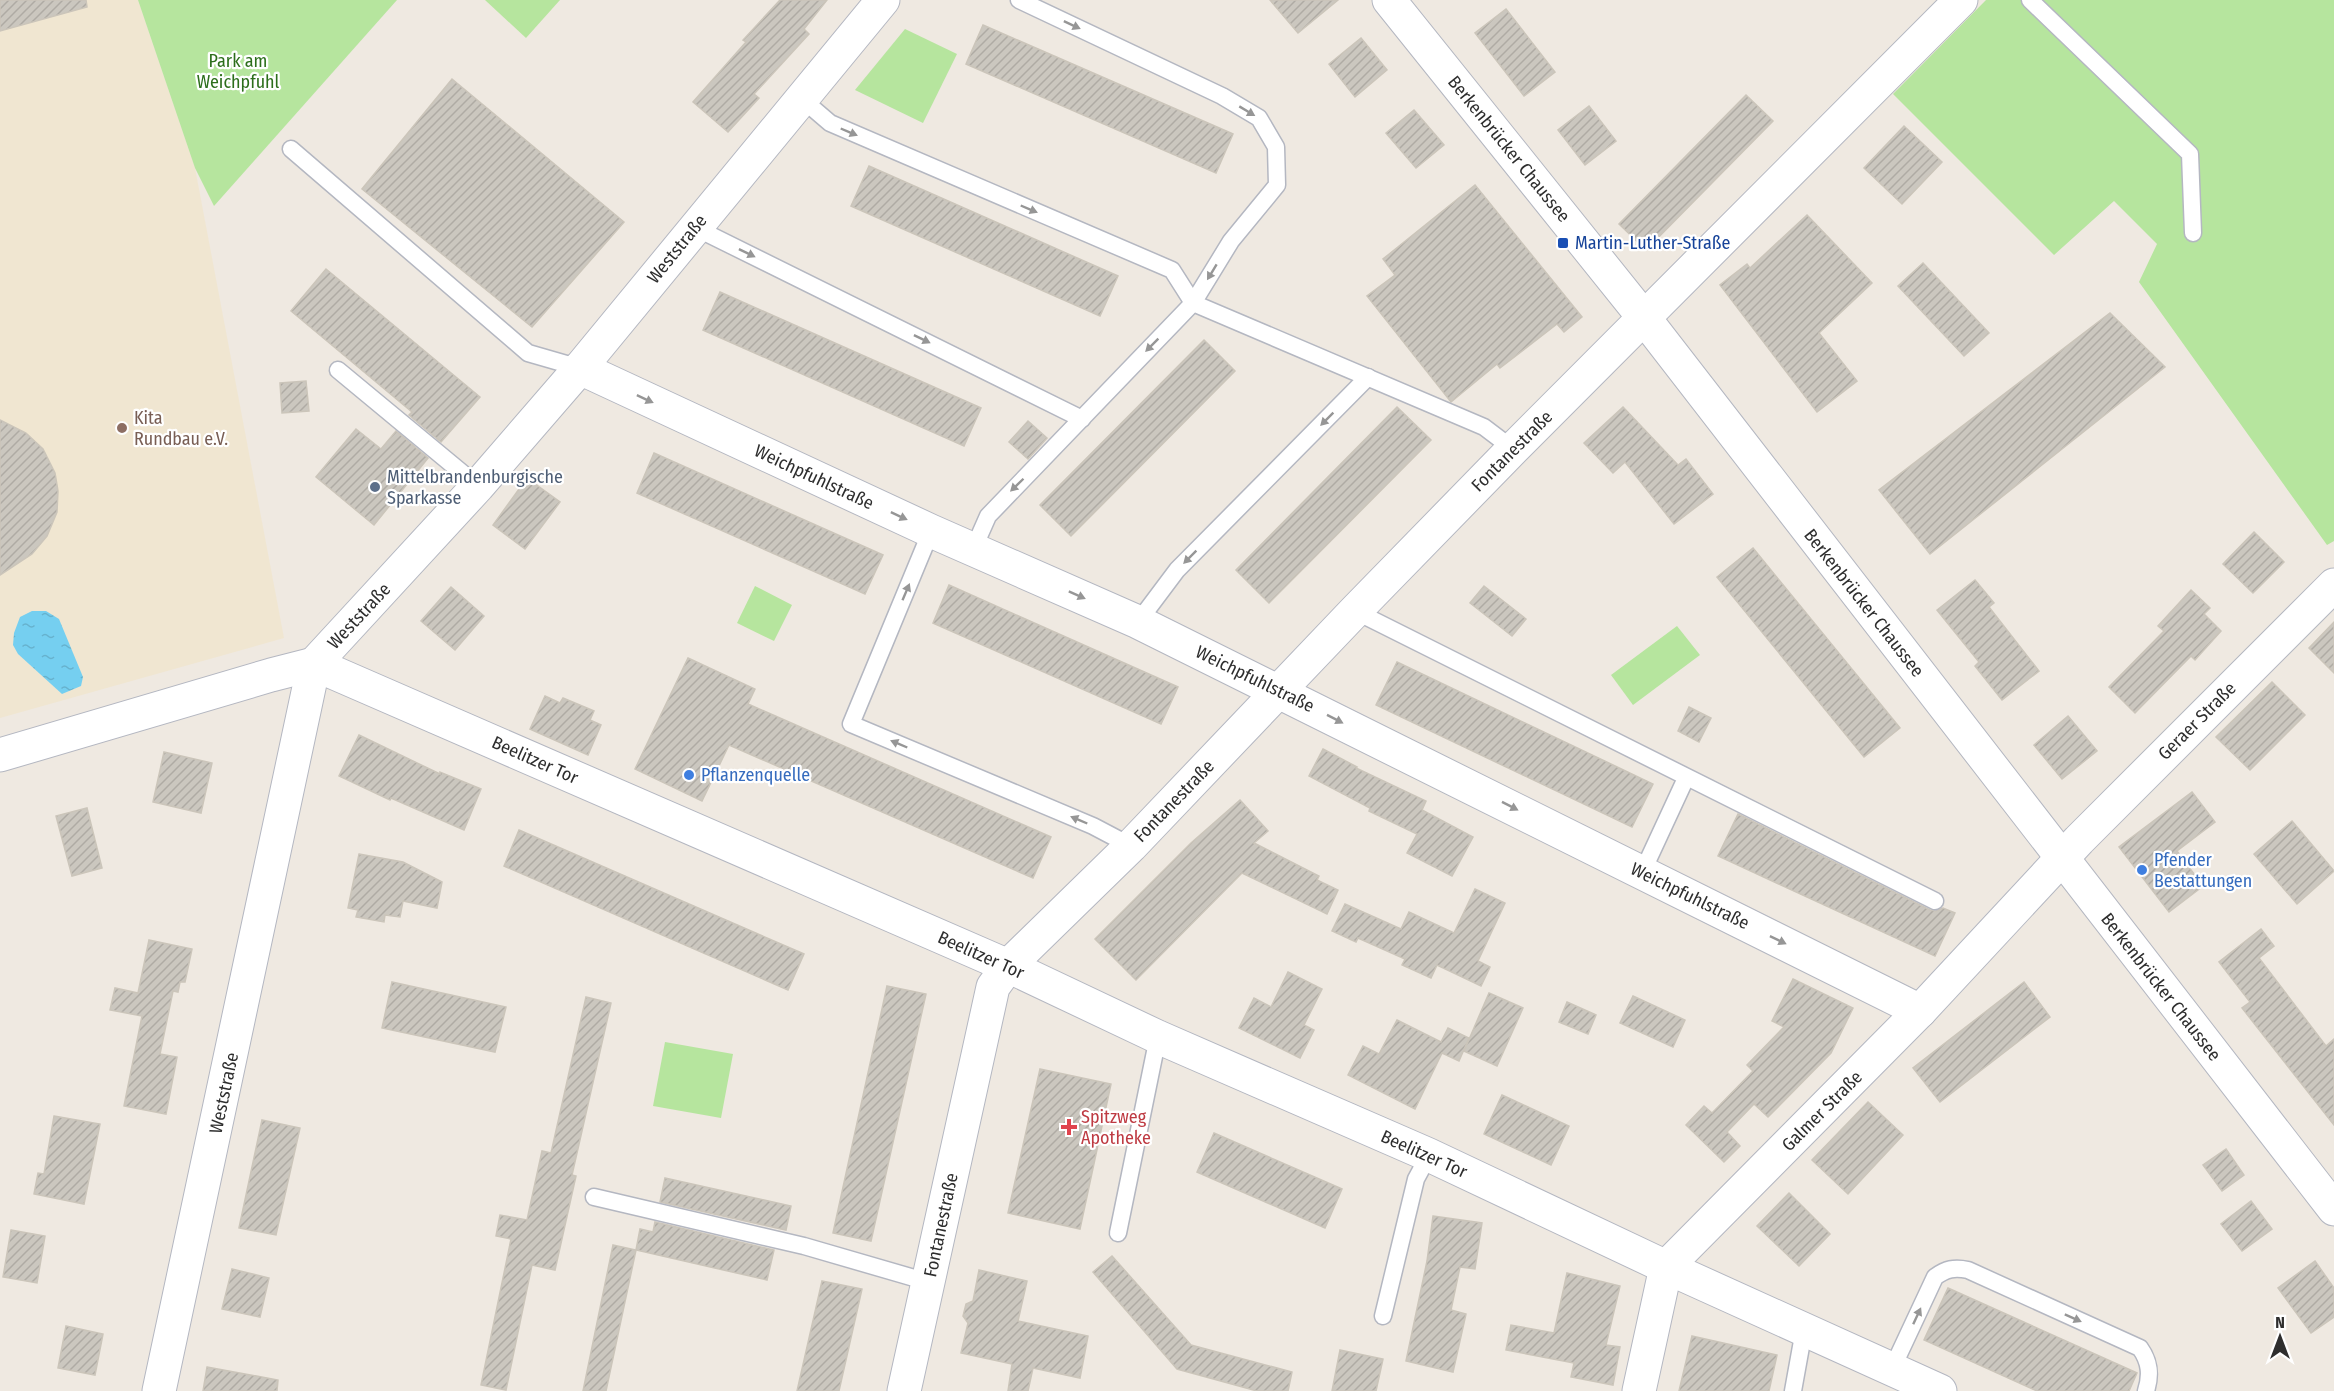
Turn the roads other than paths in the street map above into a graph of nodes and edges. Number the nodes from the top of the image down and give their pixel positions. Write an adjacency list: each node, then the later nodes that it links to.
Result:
1 (883, 0): 6 (street, Weststraße)
2 (1019, 0): 10 (lane, one-way to 10)
3 (1389, 0): 11 (street, Berkenbrücker Chaussee)
4 (1961, 0): 11 (street)
5 (2030, 0): 9 (lane)
6 (802, 99): 8 (street, Weststraße); 10 (lane, one-way to 10)
7 (291, 149): 12 (lane)
8 (694, 227): 12 (street, Weststraße); 15 (lane, one-way to 15)
9 (2193, 233)
10 (1193, 303): 14 (lane); 15 (lane, one-way to 15)
11 (1645, 319): 16 (street, Fontanestraße); 28 (street, Berkenbrücker Chaussee)
12 (580, 368): 17 (street, Weststraße); 18 (street, Weichpfuhlstraße, one-way to 18)
13 (339, 370): 17 (lane)
14 (1368, 377): 16 (lane); 22 (lane, one-way to 22)
15 (1082, 418): 19 (lane, one-way to 19)
16 (1514, 449): 21 (street, Fontanestraße)
17 (478, 486): 23 (street, Weststraße)
18 (932, 531): 19 (street, Weichpfuhlstraße); 27 (lane, one-way to 18)
19 (973, 550): 22 (street, Weichpfuhlstraße, one-way to 22)
20 (2334, 585): 28 (street, Geraer Straße)
21 (1355, 611): 24 (street, Fontanestraße); 26 (lane)
22 (1138, 622): 24 (street, Weichpfuhlstraße)
23 (314, 664): 25 (street); 31 (street, Beelitzer Tor); 43 (street, Weststraße)
24 (1279, 691): 27 (street, Fontanestraße); 29 (street, Weichpfuhlstraße, one-way to 29)
25 (0, 755)
26 (1686, 778): 29 (lane); 30 (lane)
27 (1131, 846): 31 (street, Fontanestraße)
28 (2062, 860): 32 (street, Galmer Straße); 36 (street, Berkenbrücker Chaussee)
29 (1642, 873): 32 (street, Weichpfuhlstraße, one-way to 32)
30 (1935, 901)
31 (1008, 966): 33 (street, Beelitzer Tor); 39 (street, Fontanestraße)
32 (1920, 1011): 38 (street, Galmer Straße)
33 (1158, 1037): 34 (street, Beelitzer Tor); 37 (lane)
34 (1429, 1155): 38 (street, Beelitzer Tor); 40 (lane)
35 (594, 1197): 39 (lane)
36 (2334, 1209)
37 (1118, 1233)
38 (1666, 1267): 41 (street, Beelitzer Tor); 45 (street)
39 (928, 1282): 44 (street, Fontanestraße)
40 (1383, 1316)
41 (1804, 1330): 42 (street, Beelitzer Tor); 46 (lane)
42 (1892, 1370): 47 (street, Beelitzer Tor); 48 (lane, one-way to 48)
43 (159, 1391)
44 (904, 1391)
45 (1639, 1391)
46 (1793, 1391)
47 (1940, 1391)
48 (2146, 1391)

